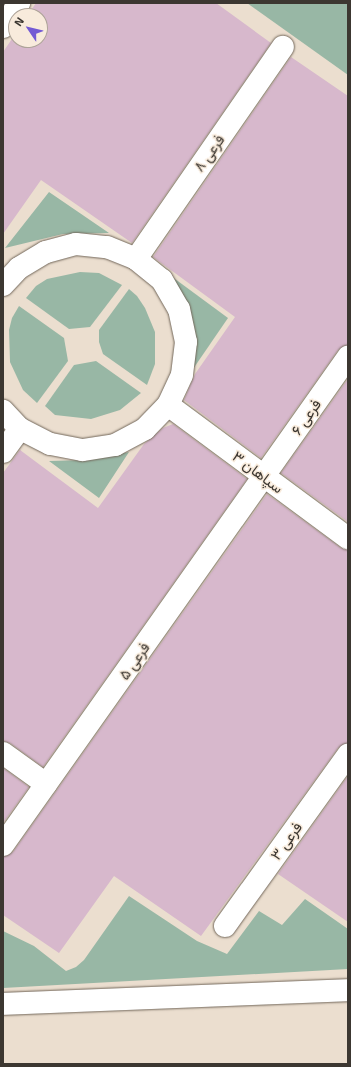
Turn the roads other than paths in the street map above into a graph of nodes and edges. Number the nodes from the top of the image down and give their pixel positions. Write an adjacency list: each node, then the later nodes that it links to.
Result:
1 (19, 3): 2 (street)
2 (3, 27)
3 (283, 47): 4 (street, فرعی ۸)
4 (136, 258): 5 (street); 7 (street)
5 (3, 285)
6 (348, 357): 11 (street, فرعی ۶)
7 (168, 405): 9 (street); 11 (street, سپاهان ۳)
8 (3, 411): 9 (street)
9 (20, 429): 10 (street)
10 (3, 452)
11 (264, 478): 12 (street, سپاهان ۳); 15 (street, فرعی ۵)
12 (348, 538)
13 (3, 753): 15 (street)
14 (348, 755): 17 (street, فرعی ۳)
15 (46, 784): 16 (street, فرعی ۵)
16 (3, 845)
17 (225, 926)
18 (348, 990): 19 (street)
19 (3, 1004)

